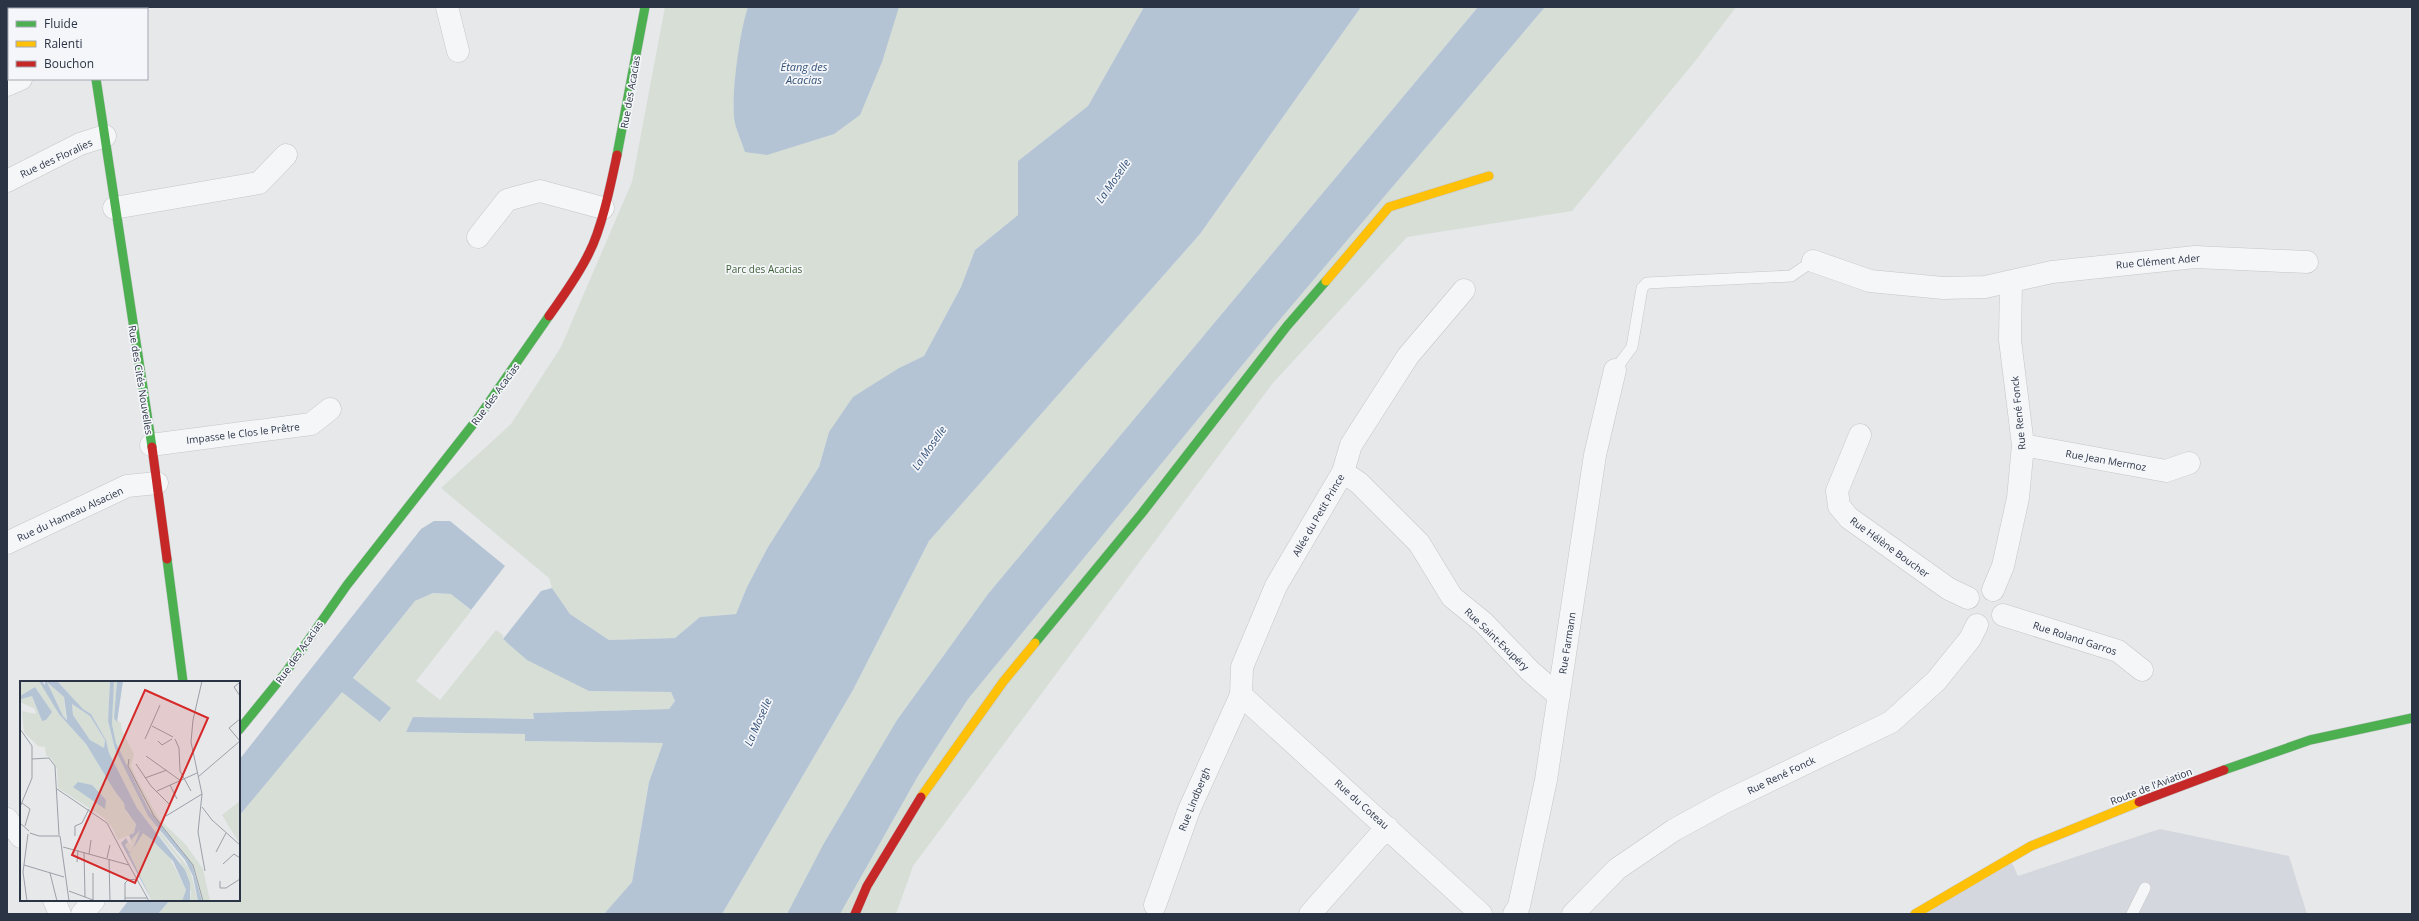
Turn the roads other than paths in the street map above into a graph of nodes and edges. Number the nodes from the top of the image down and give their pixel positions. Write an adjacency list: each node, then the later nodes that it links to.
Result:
1 (447, 7): 3 (street)
2 (645, 7): 12 (street, Rue des Acacias)
3 (458, 51)
4 (19, 80): 6 (street)
5 (96, 80): 7 (street, Rue des Cités Nouvelles)
6 (7, 85)
7 (105, 136): 10 (street, Rue des Floralies); 11 (street, Rue des Cités Nouvelles)
8 (286, 155): 11 (street)
9 (1489, 176): 46 (street)
10 (7, 182)
11 (114, 208): 21 (street, Rue des Cités Nouvelles)
12 (603, 208): 13 (street); 36 (street, Rue des Acacias)
13 (478, 237)
14 (1813, 261): 16 (street, Rue Clément Ader); 18 (lane)
15 (2307, 262): 16 (street, Rue Clément Ader)
16 (2011, 281): 22 (street, Rue René Fonck)
17 (1464, 290): 24 (street, Allée du Petit Prince)
18 (1615, 370): 34 (street, Rue Farmann)
19 (330, 409): 21 (street, Impasse le Clos le Prêtre)
20 (1860, 435): 28 (street, Rue Hélène Boucher)
21 (151, 445): 25 (street, Rue des Cités Nouvelles)
22 (2023, 445): 23 (street, Rue Jean Mermoz); 27 (street, Rue René Fonck)
23 (2189, 463)
24 (1343, 472): 33 (street, Allée du Petit Prince); 34 (street, Rue Saint-Exupéry)
25 (156, 483): 26 (street, Rue du Hameau Alsacien); 32 (street, Rue des Cités Nouvelles)
26 (7, 543)
27 (1993, 590): 28 (street); 29 (street)
28 (1968, 598): 30 (street)
29 (2003, 615): 30 (street); 31 (street, Rue Roland Garros)
30 (1977, 625): 50 (street, Rue René Fonck)
31 (2142, 670)
32 (183, 681)
33 (1241, 695): 38 (street, Rue du Coteau); 43 (street, Rue Lindbergh)
34 (1559, 696): 49 (street, Rue Farmann)
35 (2412, 718): 51 (street, Route de l'Aviation)
36 (240, 729)
37 (7, 819): 39 (street)
38 (1387, 827): 47 (street); 48 (street, Rue du Coteau)
39 (20, 836)
40 (2145, 888): 52 (lane)
41 (54, 901): 44 (street)
42 (93, 901): 45 (street)
43 (1155, 905)
44 (60, 914)
45 (82, 914)
46 (855, 914)
47 (1310, 914)
48 (1482, 914)
49 (1514, 914)
50 (1573, 914)
51 (1915, 914)
52 (2132, 914)

